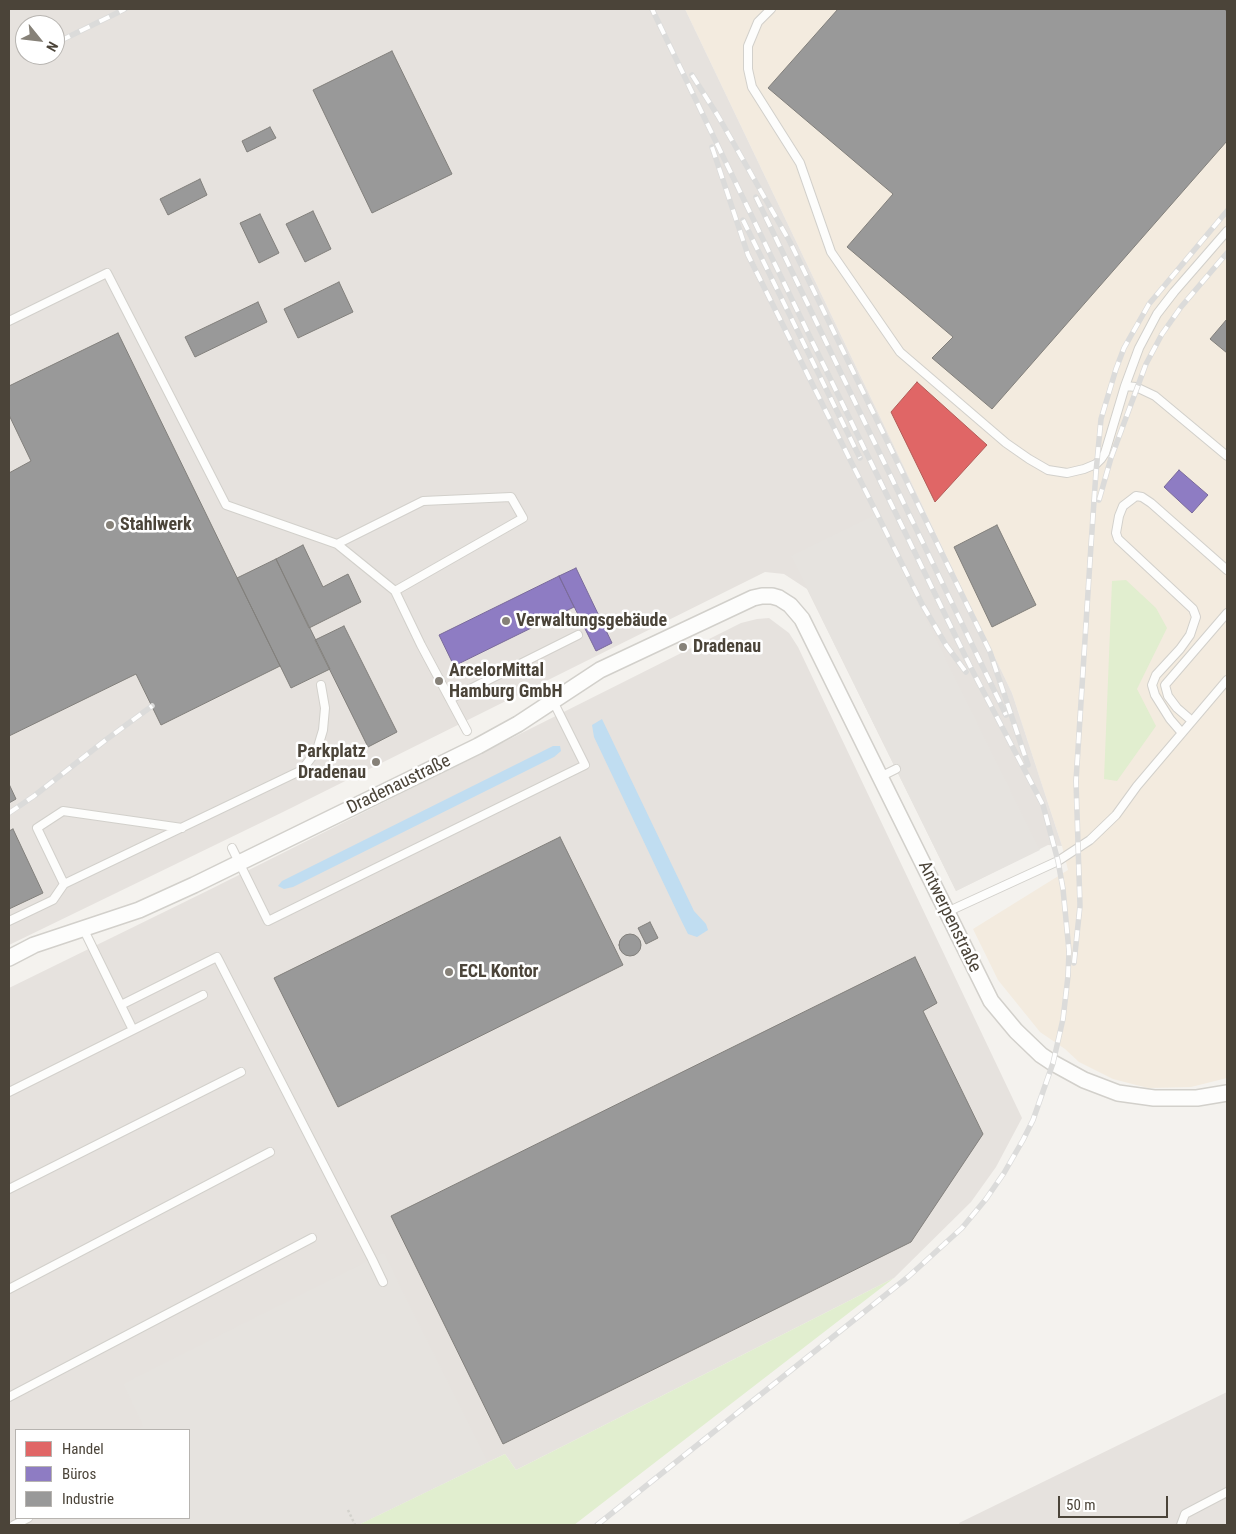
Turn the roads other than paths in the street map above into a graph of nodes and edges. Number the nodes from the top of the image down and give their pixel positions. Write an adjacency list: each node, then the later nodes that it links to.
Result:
1 (771, 9): 4 (lane)
2 (1227, 231): 4 (lane)
3 (9, 320): 6 (lane)
4 (1125, 386): 5 (lane)
5 (1227, 456)
6 (337, 544): 8 (lane); 8 (lane)
7 (1227, 570): 18 (lane)
8 (395, 591): 15 (lane)
9 (779, 598): 14 (street, Dradenaustraße); 20 (street, Antwerpenstraße)
10 (1227, 614): 16 (lane)
11 (578, 635): 15 (lane)
12 (1227, 680): 16 (lane)
13 (321, 685): 21 (lane)
14 (552, 697): 23 (street, Dradenaustraße); 23 (lane)
15 (450, 699): 17 (lane)
16 (1192, 721): 18 (lane)
17 (467, 732)
18 (1182, 733): 25 (lane)
19 (896, 770): 20 (lane)
20 (880, 778): 25 (street, Antwerpenstraße)
21 (182, 828): 24 (lane); 24 (lane)
22 (232, 848): 23 (lane)
23 (239, 863): 27 (street, Dradenaustraße)
24 (64, 884): 26 (lane)
25 (947, 912): 34 (street, Antwerpenstraße)
26 (9, 922)
27 (82, 925): 28 (street, Dradenaustraße); 30 (lane)
28 (9, 958)
29 (203, 996): 31 (lane)
30 (121, 1005): 31 (lane); 38 (lane)
31 (133, 1030): 33 (lane)
32 (241, 1072): 36 (lane)
33 (9, 1092)
34 (1227, 1093)
35 (270, 1152): 39 (lane)
36 (9, 1189)
37 (312, 1238): 40 (lane)
38 (383, 1282)
39 (9, 1289)
40 (9, 1397)
41 (1227, 1492): 44 (lane)
42 (26, 1519): 43 (lane)
43 (14, 1525)
44 (1181, 1525)

